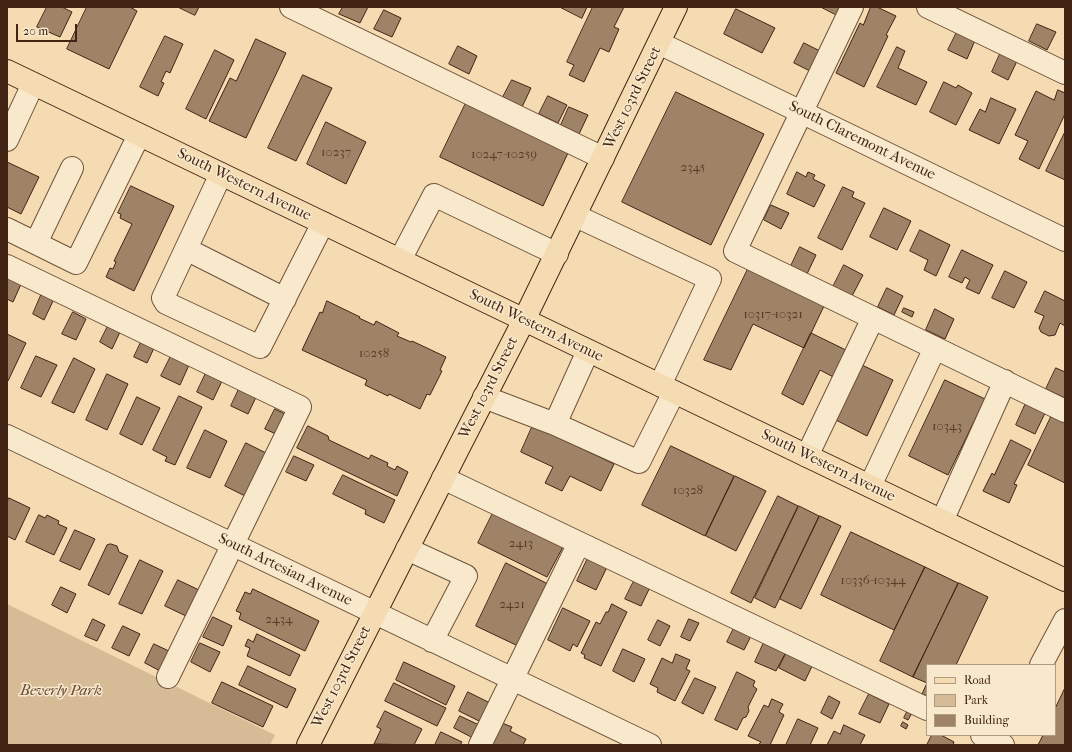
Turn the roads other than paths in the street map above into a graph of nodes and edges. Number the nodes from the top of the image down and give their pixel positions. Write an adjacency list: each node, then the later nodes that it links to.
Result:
1 (291, 7): 12 (street)
2 (676, 7): 5 (main road, West 103rd Street)
3 (852, 7): 9 (street)
4 (928, 7): 7 (street)
5 (659, 43): 9 (street, South Claremont Avenue); 12 (main road, West 103rd Street)
6 (7, 71): 8 (main road, South Western Avenue)
7 (1065, 73)
8 (33, 84): 10 (main road, South Western Avenue); 11 (street)
9 (801, 112): 18 (street, South Claremont Avenue); 25 (street)
10 (139, 134): 14 (main road, South Western Avenue); 19 (street)
11 (7, 140)
12 (604, 158): 15 (main road, West 103rd Street)
13 (72, 168): 19 (street)
14 (221, 174): 16 (main road, South Western Avenue); 20 (street)
15 (576, 216): 21 (main road, West 103rd Street); 30 (street)
16 (323, 223): 22 (main road, South Western Avenue); 24 (street)
17 (7, 230): 19 (street)
18 (1065, 240)
19 (36, 243)
20 (186, 249): 24 (street); 24 (street)
21 (557, 254): 22 (street); 26 (main road, West 103rd Street)
22 (400, 260): 26 (main road, South Western Avenue)
23 (7, 266): 40 (street)
24 (285, 298)
25 (874, 318): 27 (street); 35 (street)
26 (524, 320): 28 (main road, South Western Avenue); 31 (main road, West 103rd Street)
27 (935, 348): 29 (street); 37 (street)
28 (588, 351): 30 (main road, South Western Avenue); 33 (street)
29 (1005, 381): 32 (street); 38 (street)
30 (667, 389): 33 (street); 35 (main road, South Western Avenue)
31 (484, 397): 33 (street); 36 (main road, West 103rd Street)
32 (1065, 411)
33 (554, 424)
34 (7, 436): 40 (street, South Artesian Avenue)
35 (807, 456): 37 (main road, South Western Avenue)
36 (443, 478): 39 (street); 41 (main road, West 103rd Street)
37 (870, 486): 38 (main road, South Western Avenue)
38 (942, 521): 42 (main road, South Western Avenue)
39 (580, 543): 48 (street); 49 (street)
40 (234, 545): 43 (street, South Artesian Avenue); 47 (street)
41 (407, 549): 43 (main road, West 103rd Street); 45 (street)
42 (1065, 580)
43 (375, 613): 45 (street, South Artesian Avenue); 52 (main road, West 103rd Street)
44 (1065, 620): 46 (street)
45 (432, 641): 48 (street, South Artesian Avenue)
46 (1042, 664)
47 (168, 677)
48 (513, 679): 53 (street); 54 (street, South Artesian Avenue)
49 (926, 709)
50 (984, 736): 55 (street)
51 (1006, 736): 55 (street)
52 (308, 745)
53 (480, 745)
54 (650, 745)
55 (1002, 745)

